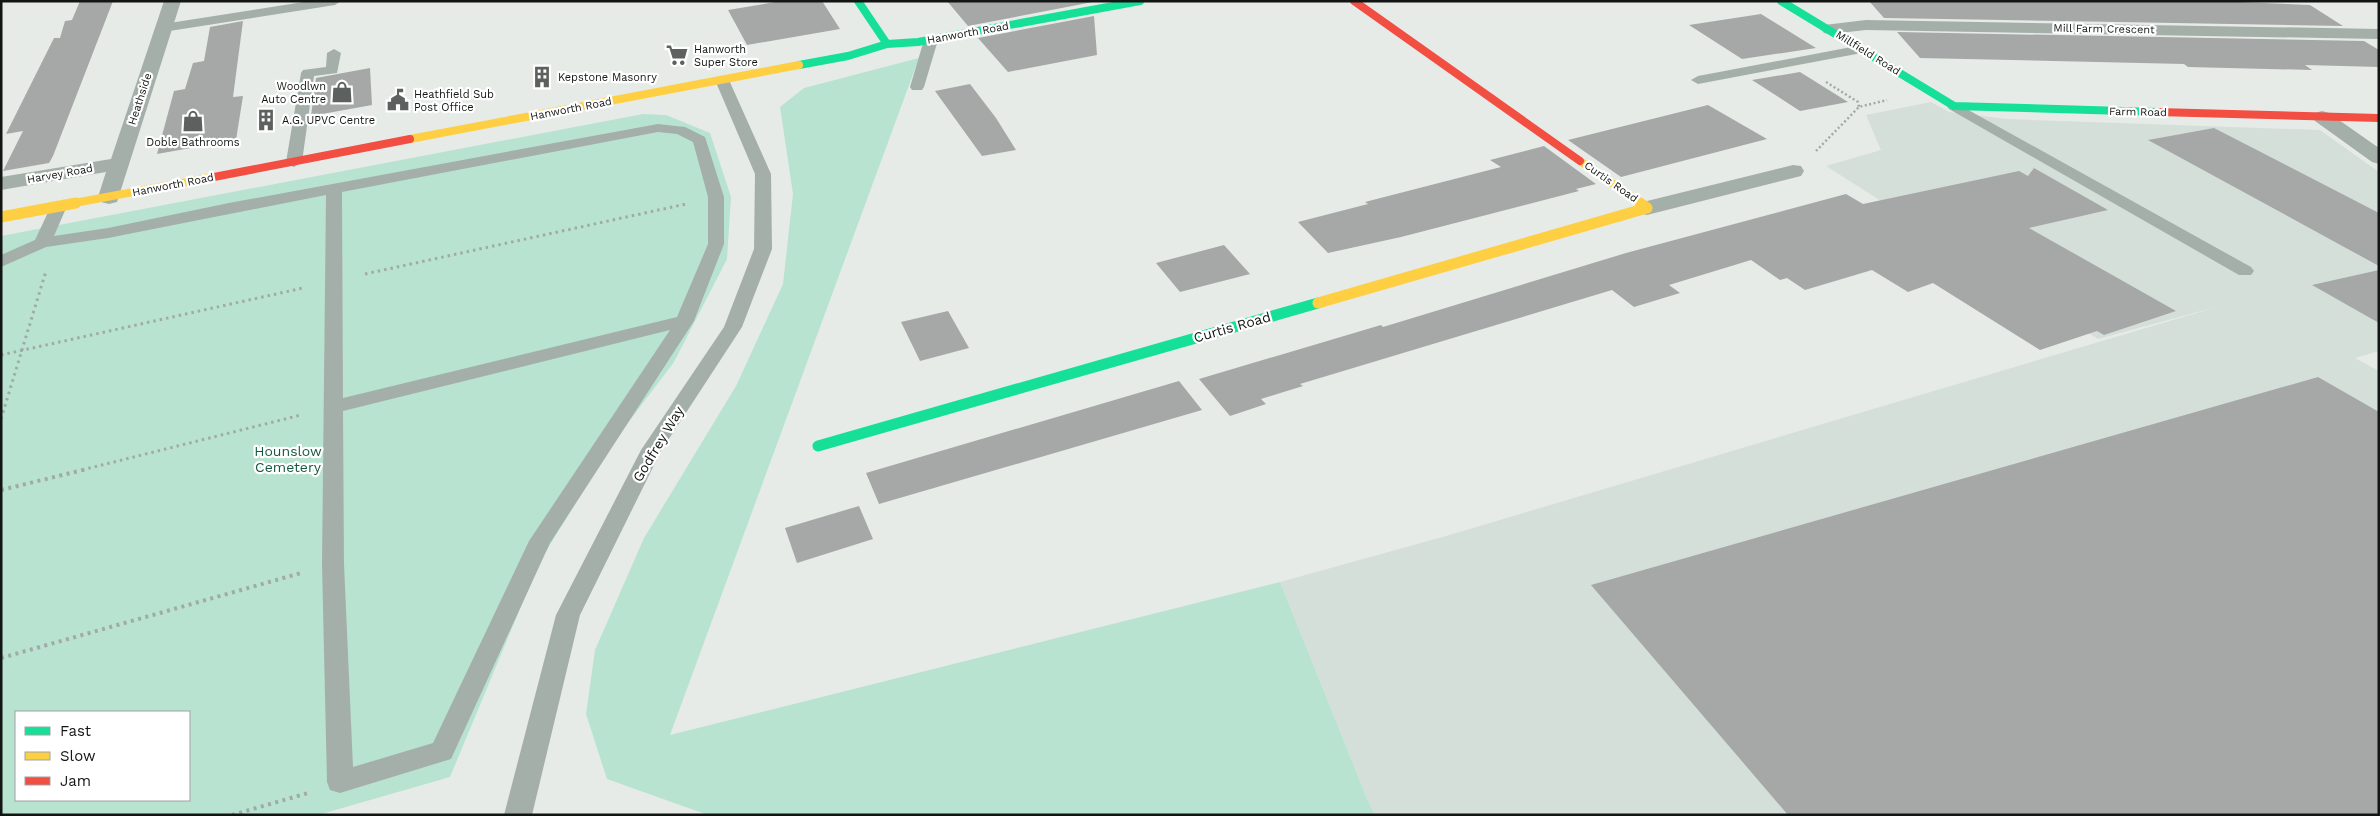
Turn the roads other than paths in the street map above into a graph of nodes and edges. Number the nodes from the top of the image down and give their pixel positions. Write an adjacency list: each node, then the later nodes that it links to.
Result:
1 (173, 1): 7 (street, Heathside)
2 (335, 1): 7 (lane)
3 (858, 1): 11 (street)
4 (1140, 1): 10 (street, Hanworth Road)
5 (1354, 1): 28 (street, Curtis Road)
6 (1781, 1): 8 (street, Millfield Road)
7 (163, 28): 22 (street, Heathside)
8 (1830, 29): 9 (street, Mill Farm Crescent); 12 (street, Millfield Road)
9 (2379, 34)
10 (931, 40): 11 (street, Hanworth Road); 16 (lane)
11 (887, 44): 14 (street, Hanworth Road)
12 (1862, 49): 15 (lane); 17 (street, Millfield Road)
13 (334, 53): 21 (lane)
14 (722, 80): 21 (street, Hanworth Road); 36 (lane, Godfrey Way)
15 (1698, 80)
16 (917, 87)
17 (1954, 106): 18 (street, Farm Road); 32 (lane)
18 (2322, 116): 19 (street, Farm Road); 20 (street)
19 (2379, 118)
20 (2379, 158)
21 (294, 162): 26 (street, Hanworth Road)
22 (118, 164): 24 (street, Harvey Road); 26 (street, Heathside)
23 (1793, 171): 28 (street, Curtis Road)
24 (1, 184)
25 (334, 188): 30 (lane); 33 (lane); 34 (lane)
26 (109, 197): 27 (street, Hanworth Road)
27 (59, 206): 29 (street, Hanworth Road); 30 (lane)
28 (1647, 208): 35 (street, Curtis Road)
29 (1, 217)
30 (37, 246): 31 (lane)
31 (1, 262)
32 (2245, 270)
33 (685, 321): 34 (lane); 34 (lane)
34 (333, 406)
35 (818, 446)
36 (518, 815)

